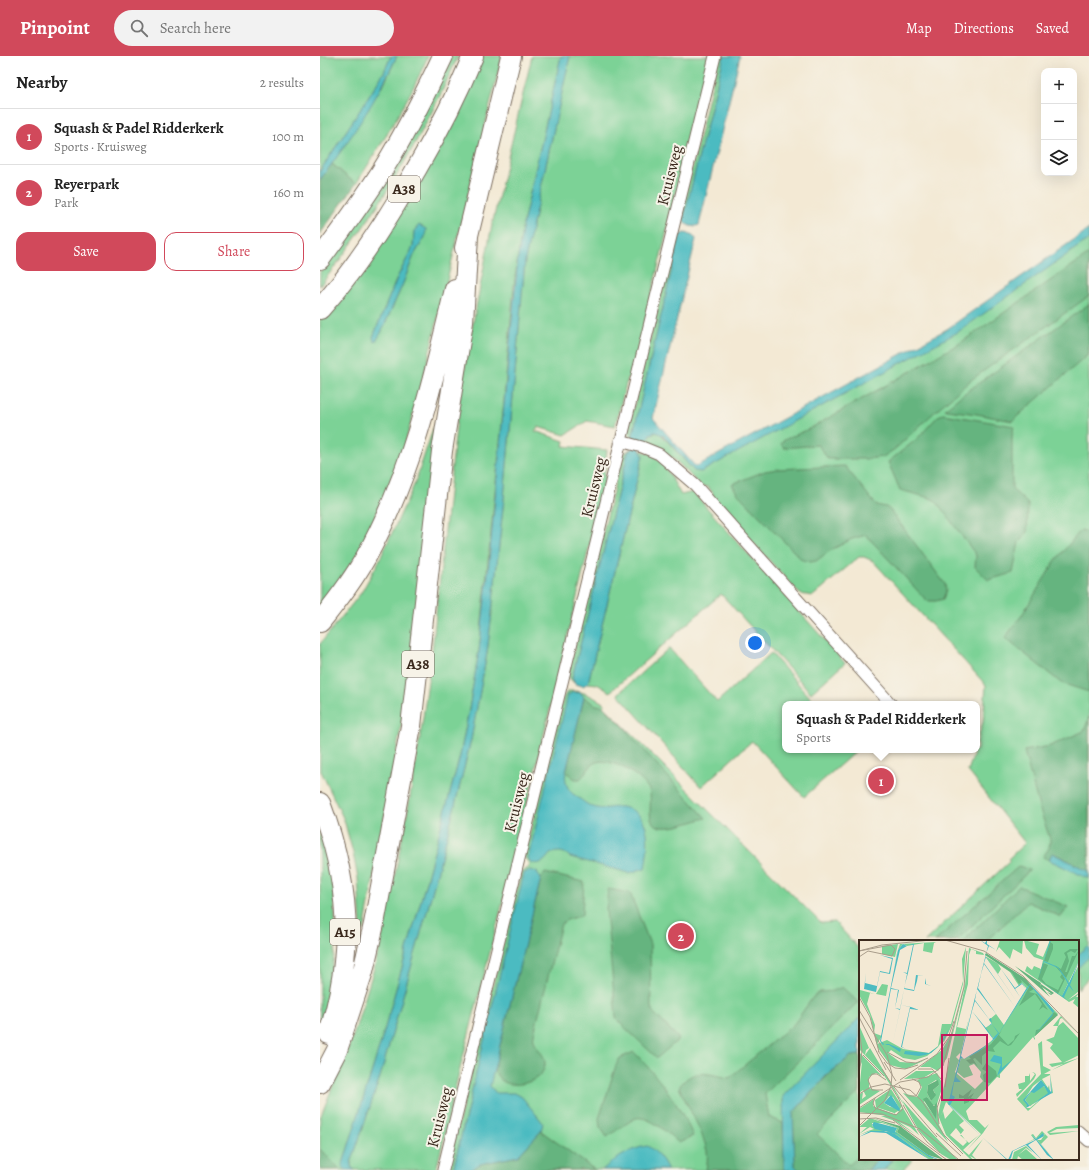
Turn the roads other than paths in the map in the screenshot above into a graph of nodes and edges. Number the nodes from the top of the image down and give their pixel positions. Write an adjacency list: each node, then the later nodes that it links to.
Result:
1 (443, 56): 6 (highway, A38)
2 (473, 56): 7 (highway, A38)
3 (511, 56): 5 (highway, A38)
4 (715, 56): 8 (street, Kruisweg)
5 (468, 236): 9 (highway, A38); 13 (highway, A38)
6 (320, 259)
7 (320, 309)
8 (620, 441): 10 (street, Kruisweg); 16 (street, Kruisweg)
9 (320, 622)
10 (887, 701)
11 (320, 803): 12 (highway, A15)
12 (320, 1061)
13 (320, 1082)
14 (1079, 1132): 15 (street)
15 (1089, 1141)
16 (443, 1170)

